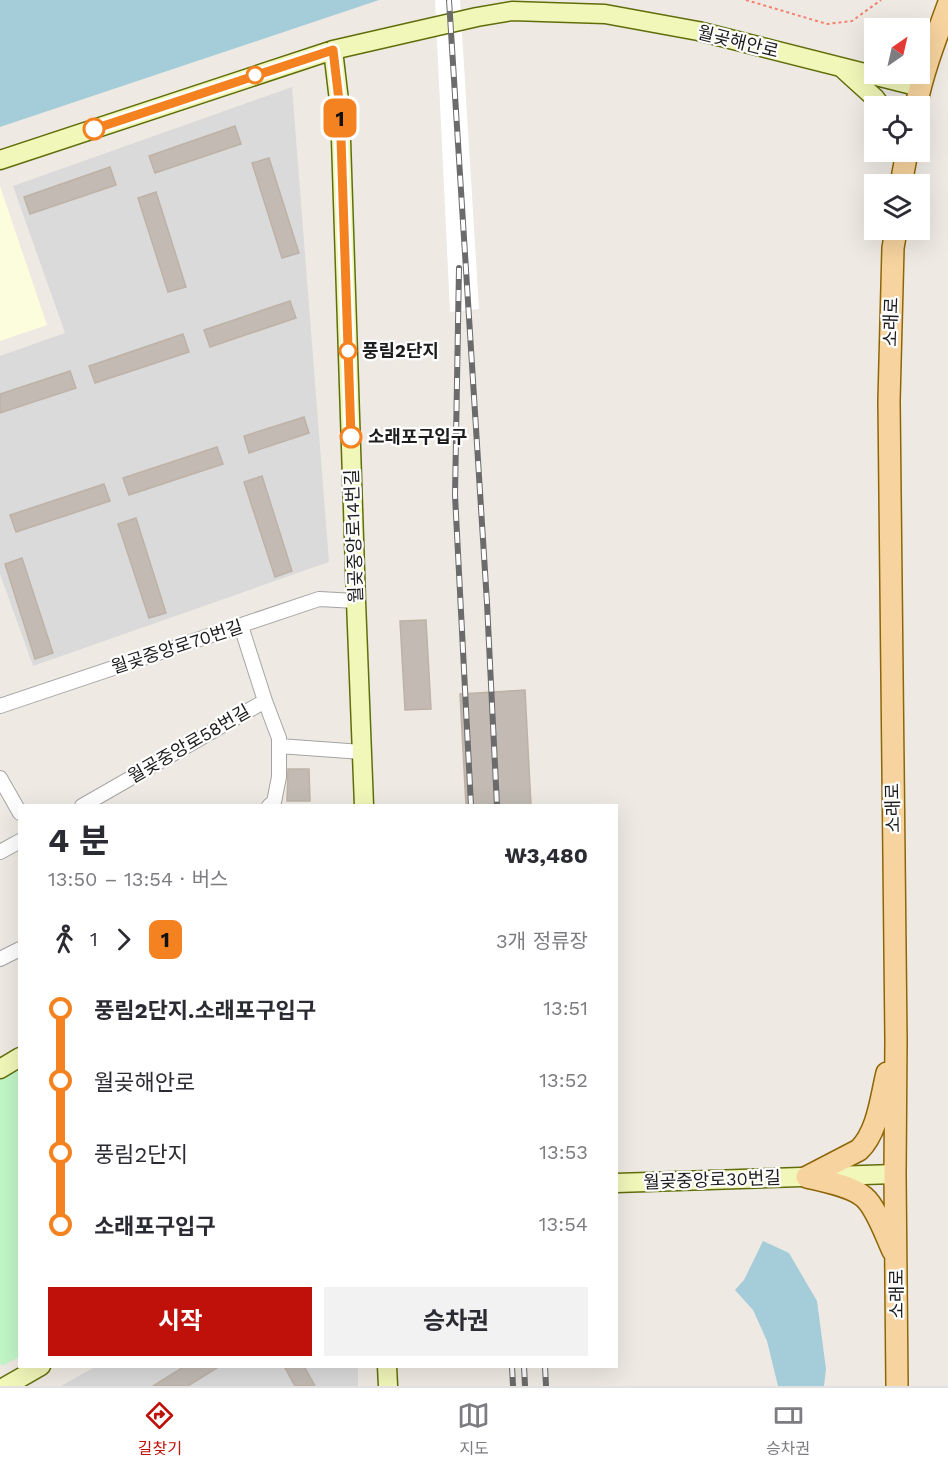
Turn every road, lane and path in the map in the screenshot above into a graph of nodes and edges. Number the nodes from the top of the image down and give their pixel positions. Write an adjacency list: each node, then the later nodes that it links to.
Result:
1 (746, 0): 2 (path)
2 (881, 0)
3 (948, 5): 4 (main road)
4 (930, 41)
5 (333, 50): 6 (street, 월곶해안로); 10 (street, 월곶해안로); 12 (street, 월곶중앙로14번길)
6 (847, 69): 7 (street); 8 (street); 9 (street, 월곶해안로)
7 (864, 69)
8 (873, 96)
9 (915, 96)
10 (0, 160)
11 (894, 240): 27 (main road, 소래로)
12 (356, 601): 13 (street, 월곶중앙로70번길); 17 (street, 월곶중앙로14번길)
13 (241, 626): 14 (street); 15 (street, 월곶중앙로70번길)
14 (265, 701): 16 (street); 19 (street, 월곶중앙로58번길)
15 (0, 706)
16 (279, 746): 17 (street); 20 (street)
17 (362, 752): 21 (street, 월곶중앙로14번길)
18 (0, 778): 22 (street)
19 (85, 804)
20 (272, 804)
21 (364, 804)
22 (18, 810)
23 (18, 843): 24 (street)
24 (0, 852)
25 (18, 950): 26 (street)
26 (0, 959)
27 (896, 1040): 30 (main road, 소래로); 31 (main road)
28 (18, 1059): 29 (street)
29 (0, 1068)
30 (895, 1174): 31 (street, 월곶중앙로30번길); 33 (main road, 소래로)
31 (807, 1177): 32 (street, 월곶중앙로30번길); 33 (main road)
32 (618, 1183)
33 (897, 1260): 38 (main road, 소래로)
34 (38, 1368): 36 (street)
35 (387, 1368): 37 (street)
36 (6, 1386)
37 (388, 1386)
38 (897, 1386)

